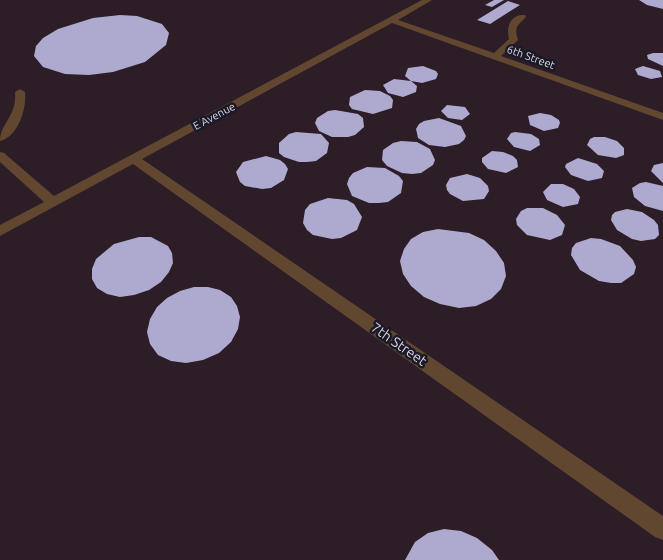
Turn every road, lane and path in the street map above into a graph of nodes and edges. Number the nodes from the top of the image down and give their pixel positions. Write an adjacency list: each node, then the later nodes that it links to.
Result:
1 (428, 0): 3 (lane, E Avenue)
2 (522, 17): 4 (lane)
3 (391, 20): 4 (lane, 6th Street); 9 (lane, E Avenue)
4 (495, 57): 6 (lane, 6th Street)
5 (20, 92): 7 (lane)
6 (663, 117)
7 (0, 138)
8 (0, 156): 10 (lane)
9 (134, 159): 10 (lane, E Avenue); 12 (lane, 7th Street)
10 (53, 203): 11 (lane, E Avenue)
11 (0, 231)
12 (663, 530)

